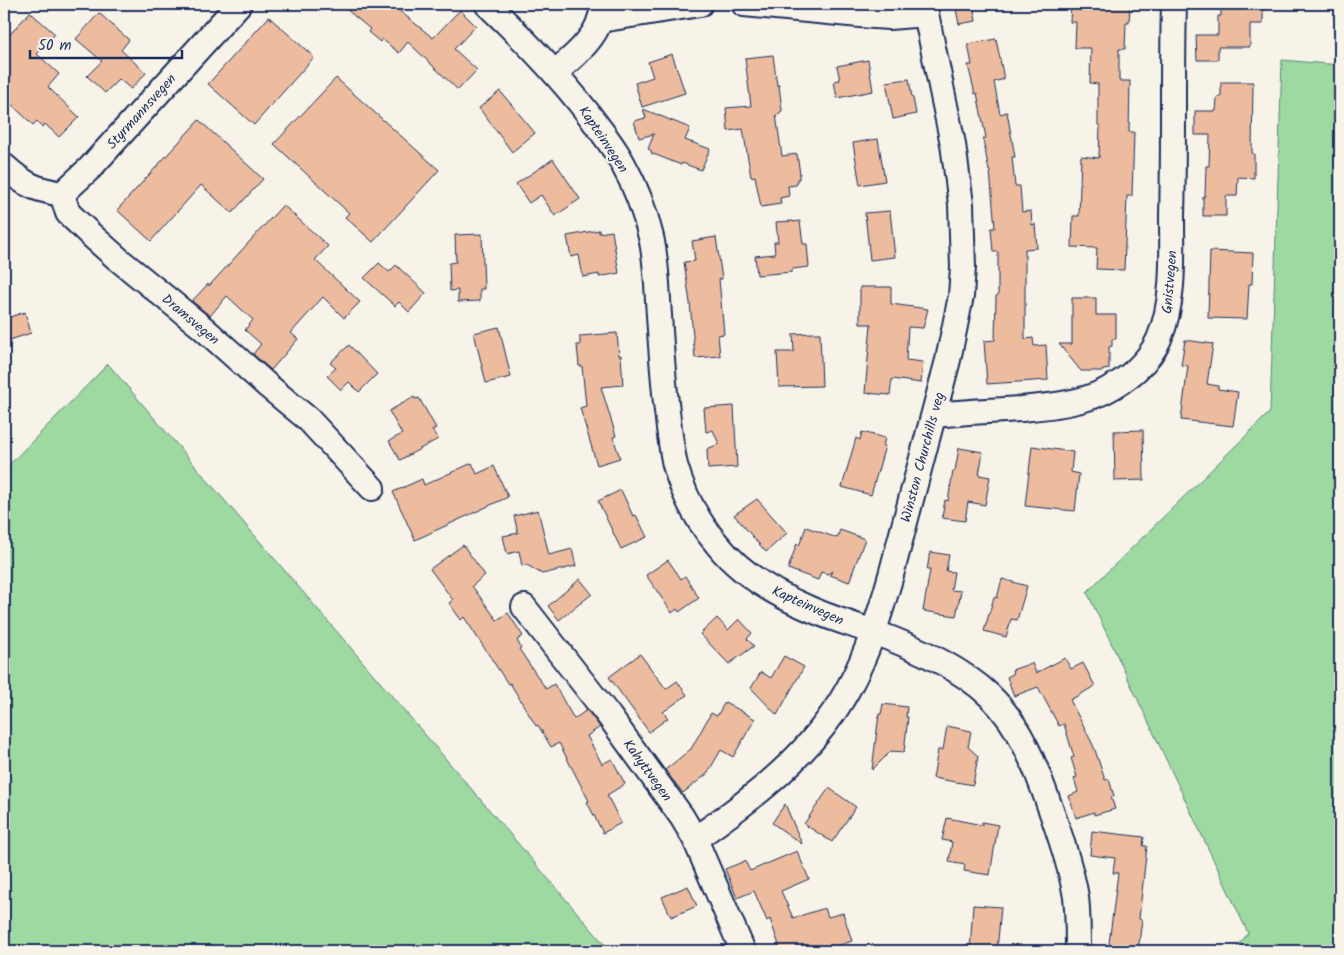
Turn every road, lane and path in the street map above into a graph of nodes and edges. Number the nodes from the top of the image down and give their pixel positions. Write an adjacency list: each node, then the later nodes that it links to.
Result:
1 (239, 4): 10 (street, Styrmannsvegen)
2 (487, 4): 8 (street, Kapteinvegen)
3 (700, 4): 7 (street)
4 (744, 4): 6 (street)
5 (1174, 4): 11 (street, Gnistvegen)
6 (925, 9): 11 (street, Winston Churchills veg)
7 (602, 12): 8 (street)
8 (555, 72): 14 (street, Kapteinvegen)
9 (4, 166): 10 (street)
10 (62, 194): 12 (street, Dramsvegen)
11 (934, 414): 14 (street, Winston Churchills veg)
12 (372, 488)
13 (524, 607): 15 (street, Kahyttvegen)
14 (873, 632): 15 (street, Winston Churchills veg); 17 (street, Kapteinvegen)
15 (695, 840): 16 (street, Kahyttvegen)
16 (743, 951)
17 (1078, 951)

